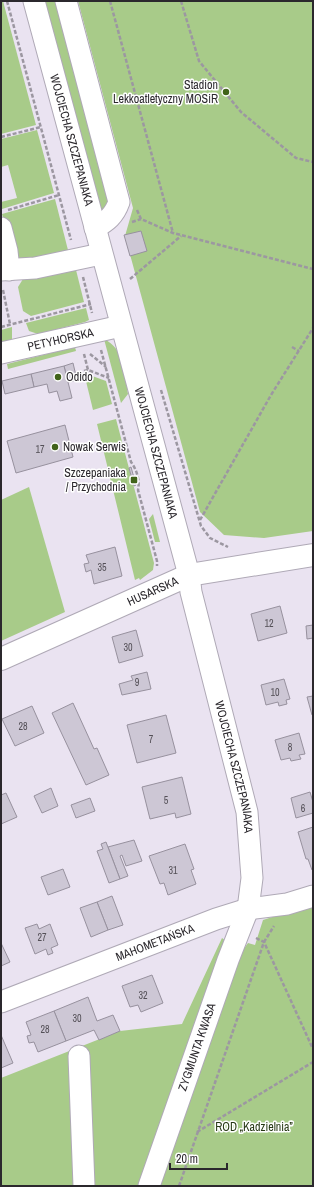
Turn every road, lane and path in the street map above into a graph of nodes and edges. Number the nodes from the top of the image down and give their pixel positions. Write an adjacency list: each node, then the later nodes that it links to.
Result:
1 (7, 1): 6 (path)
2 (34, 1): 14 (street, WOJCIECHA SZCZEPANIAKA)
3 (66, 1): 14 (street)
4 (110, 1): 15 (path)
5 (181, 1): 8 (path)
6 (41, 127): 7 (path); 9 (path)
7 (1, 137)
8 (313, 162)
9 (59, 195): 10 (path); 17 (path)
10 (1, 212)
11 (140, 219): 12 (path)
12 (130, 222)
13 (1, 228): 19 (street)
14 (95, 228): 16 (street, WOJCIECHA SZCZEPANIAKA)
15 (182, 235): 18 (path); 20 (path)
16 (101, 254): 17 (street); 22 (street, WOJCIECHA SZCZEPANIAKA)
17 (77, 260): 19 (street); 21 (path)
18 (313, 269)
19 (4, 275): 21 (path)
20 (125, 275)
21 (10, 324): 23 (path)
22 (121, 326): 28 (street, PETYHORSKA); 40 (street, WOJCIECHA SZCZEPANIAKA)
23 (1, 327)
24 (313, 328): 27 (path)
25 (100, 346): 29 (path)
26 (292, 347): 27 (path)
27 (299, 351): 33 (path)
28 (1, 353)
29 (106, 367): 30 (path); 32 (path)
30 (88, 370): 31 (path); 32 (path)
31 (84, 371)
32 (109, 378): 37 (path)
33 (204, 531): 34 (path); 35 (path)
34 (198, 534)
35 (230, 548)
36 (162, 550): 37 (path)
37 (155, 553): 39 (path)
38 (313, 555): 40 (main road, HUSARSKA)
39 (156, 570)
40 (189, 575): 41 (main road, HUSARSKA); 43 (street, WOJCIECHA SZCZEPANIAKA)
41 (1, 659)
42 (313, 896): 43 (street, MAHOMETAŃSKA)
43 (248, 909): 46 (street, MAHOMETAŃSKA); 52 (street, ZYGMUNTA KWASA)
44 (275, 925): 45 (path)
45 (264, 942): 47 (path); 50 (path)
46 (1, 1002)
47 (313, 1049)
48 (79, 1056): 51 (street)
49 (313, 1062): 50 (path)
50 (197, 1132): 53 (path)
51 (84, 1186)
52 (149, 1186)
53 (179, 1186)

